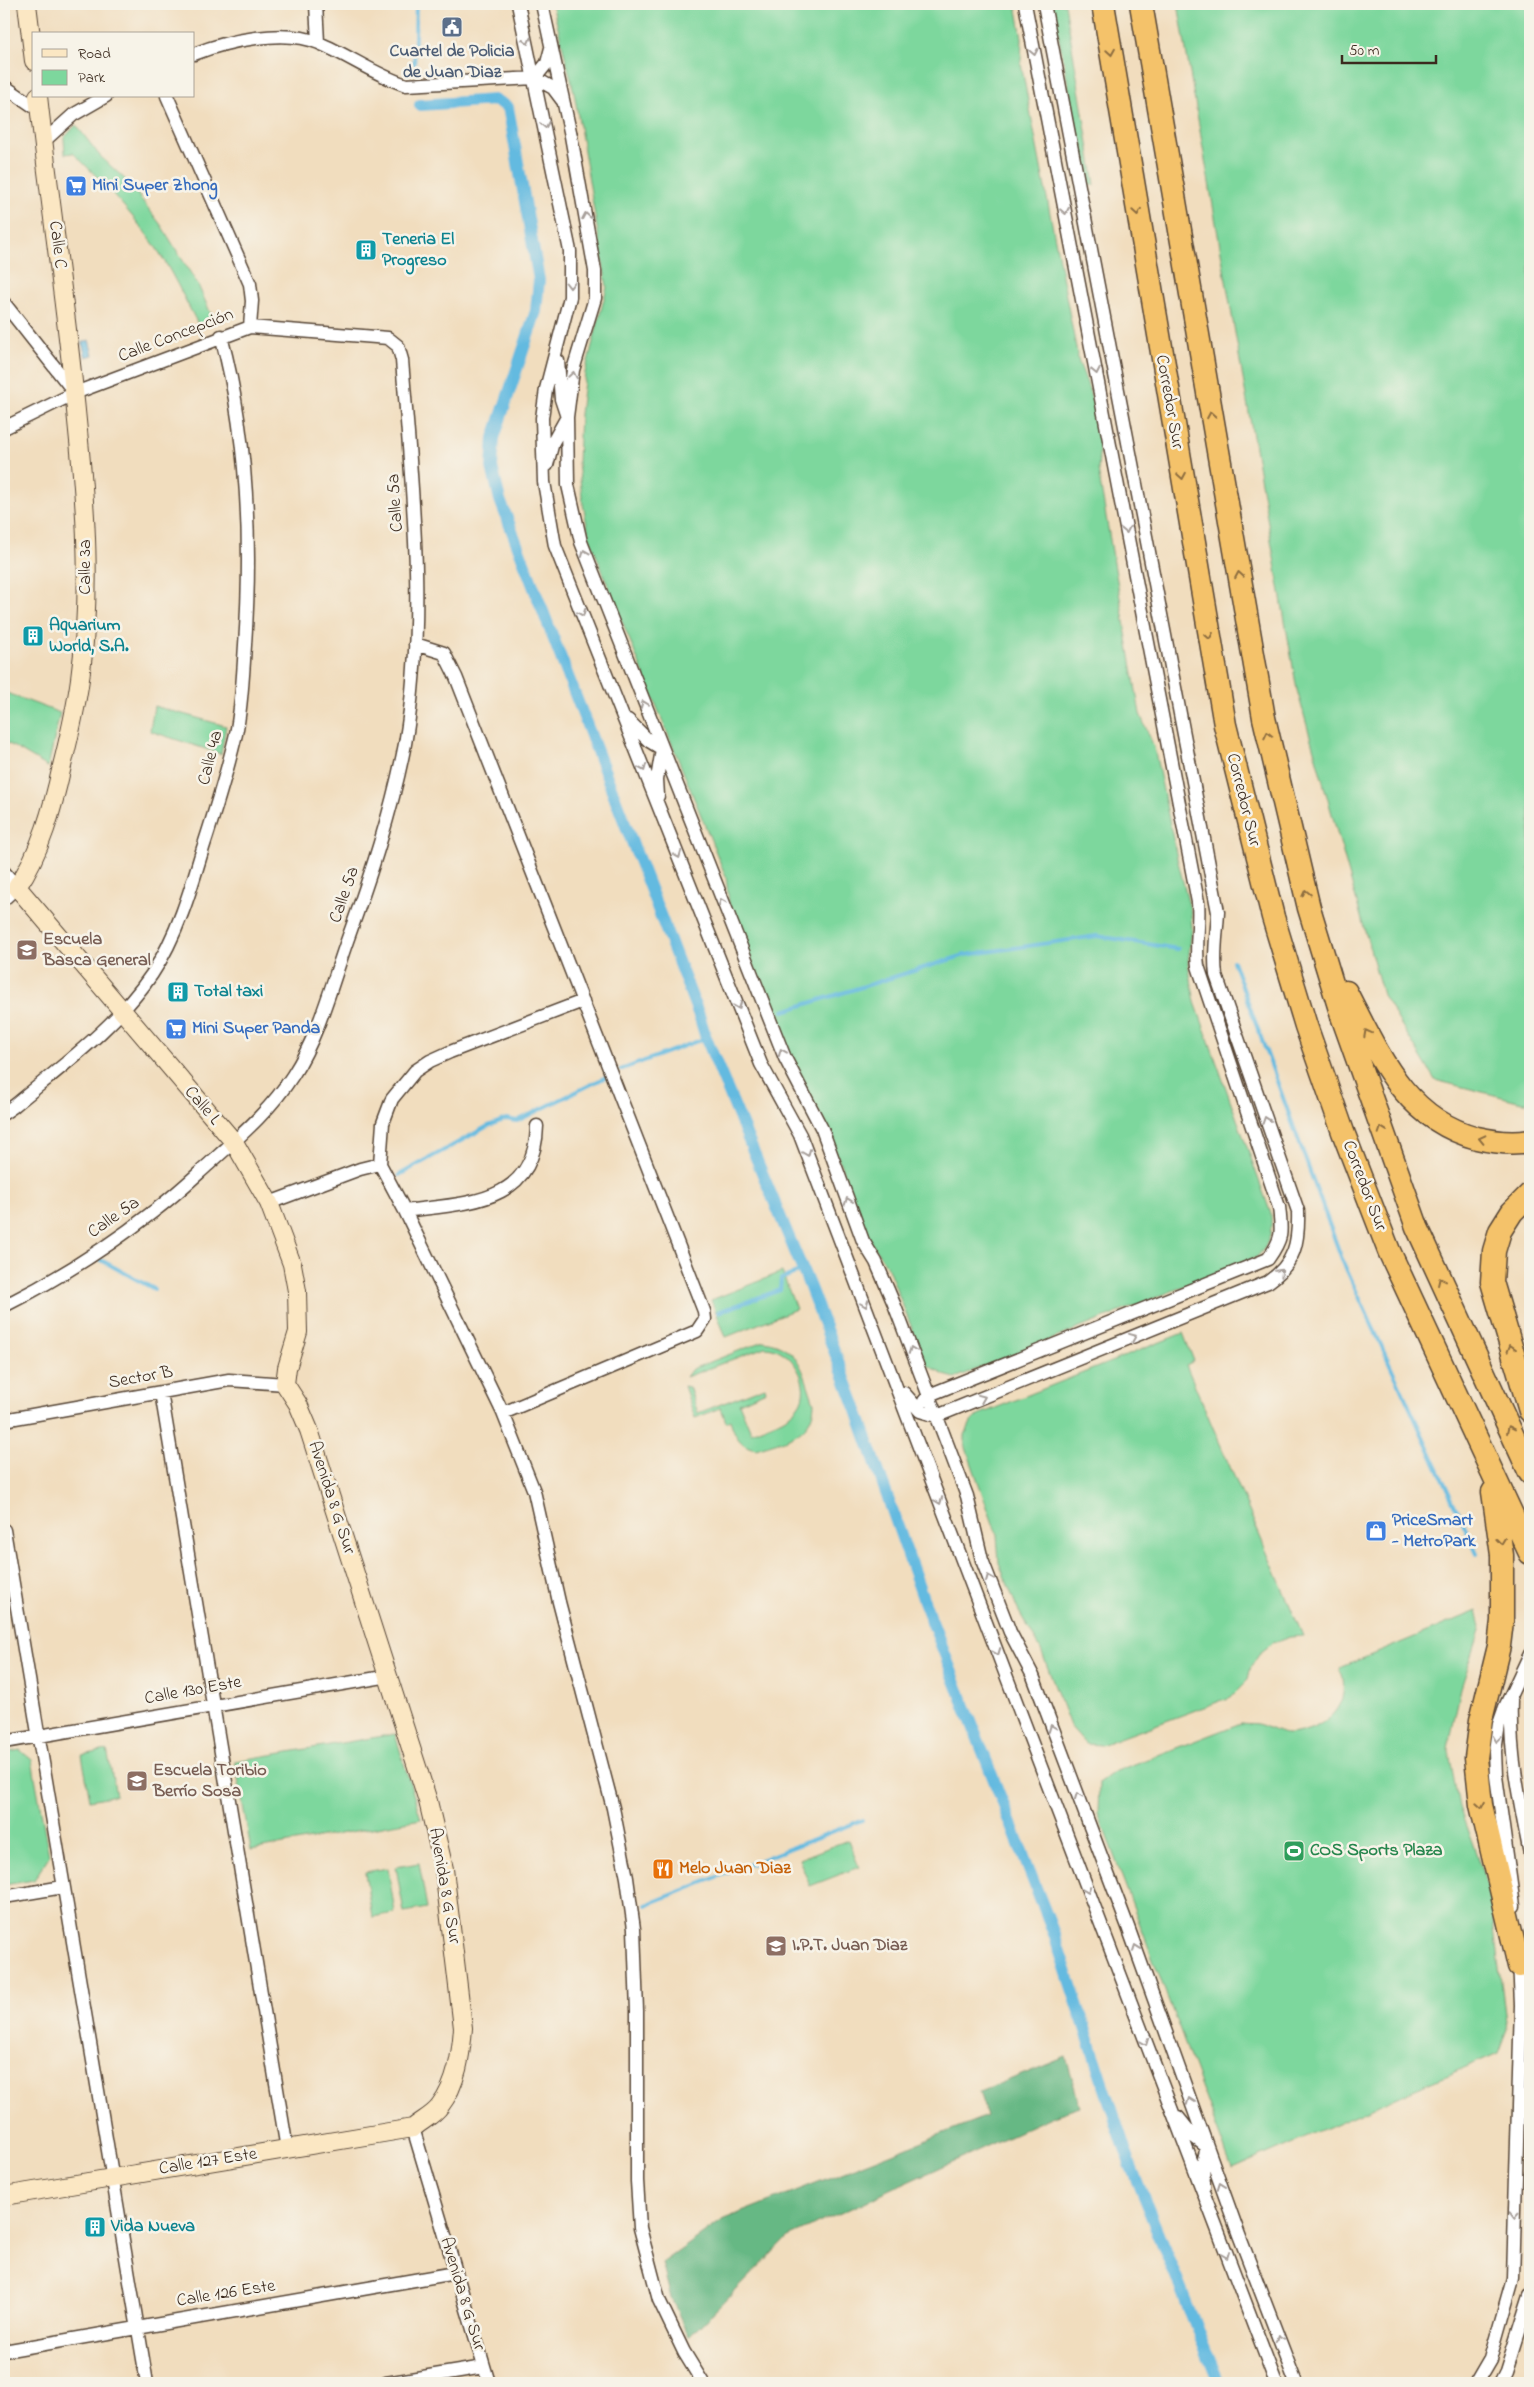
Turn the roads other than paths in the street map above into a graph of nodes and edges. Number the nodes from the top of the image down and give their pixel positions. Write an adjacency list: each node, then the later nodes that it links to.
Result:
1 (27, 4): 11 (street)
2 (316, 4): 9 (street)
3 (518, 4): 13 (street, one-way to 13)
4 (542, 4): 10 (street)
5 (1025, 4): 51 (street, one-way to 51)
6 (1044, 4): 55 (street, one-way to 6)
7 (1103, 4): 58 (highway, Corredor Sur, one-way to 58)
8 (1141, 4): 36 (highway, Corredor Sur, one-way to 8)
9 (318, 42): 12 (street); 13 (street)
10 (551, 44): 13 (street); 18 (street)
11 (32, 45)
12 (195, 54)
13 (535, 78): 18 (street); 23 (street, one-way to 23)
14 (4, 86): 17 (street)
15 (102, 98): 19 (street)
16 (168, 98): 21 (street)
17 (39, 103): 19 (street, Calle C)
18 (564, 105): 26 (street, one-way to 18)
19 (43, 142): 25 (street, Calle C)
20 (4, 303): 25 (street)
21 (250, 326): 22 (street, Calle Concepción); 24 (street, Calle Concepción)
22 (221, 336): 25 (street, Calle Concepción); 38 (street, Calle 4a)
23 (559, 342): 26 (street); 28 (street)
24 (398, 346): 29 (street, Calle 5a)
25 (75, 394): 27 (street, Calle Concepción); 34 (street, Calle 3a)
26 (567, 417): 28 (street); 31 (street, one-way to 26)
27 (4, 428)
28 (544, 482): 30 (street, one-way to 30)
29 (415, 644): 37 (street); 42 (street, Calle 5a)
30 (619, 706): 31 (street); 32 (street, one-way to 32)
31 (662, 749): 32 (street); 51 (street, one-way to 31)
32 (660, 810): 48 (street, one-way to 48)
33 (4, 872): 34 (street, Calle L)
34 (17, 886): 35 (street, Calle 3a); 38 (street, Calle L)
35 (4, 899)
36 (1318, 940): 41 (highway, one-way to 36); 59 (highway, Corredor Sur, one-way to 36)
37 (583, 1001): 43 (street); 54 (street)
38 (122, 1012): 39 (street, Calle 4a); 42 (street, Calle L)
39 (4, 1113)
40 (536, 1126): 46 (street)
41 (1530, 1140)
42 (234, 1142): 45 (street, Calle L); 47 (street, Calle 5a)
43 (380, 1164): 45 (street); 46 (street)
44 (1530, 1194): 52 (highway, one-way to 44)
45 (269, 1202): 49 (street, Calle L)
46 (405, 1210): 54 (street)
47 (4, 1306)
48 (894, 1378): 53 (street); 57 (street)
49 (285, 1384): 50 (street, Sector B); 63 (street, Avenida 8 G Sur)
50 (161, 1392): 56 (street, Sector B); 65 (street)
51 (929, 1396): 53 (street); 55 (street)
52 (1530, 1411)
53 (920, 1412): 55 (street); 57 (street)
54 (503, 1413): 87 (street)
55 (937, 1416): 74 (street, one-way to 55)
56 (4, 1420)
57 (922, 1455): 72 (street, one-way to 72)
58 (1486, 1459): 61 (highway, Corredor Sur); 71 (highway, one-way to 71)
59 (1530, 1473)
60 (4, 1530): 66 (street)
61 (1530, 1553)
62 (1530, 1654): 64 (street)
63 (388, 1676): 65 (street, Calle 130 Este); 73 (street, Avenida 8 G Sur)
64 (1511, 1693): 68 (street); 71 (street, one-way to 71)
65 (213, 1705): 66 (street, Calle 130 Este); 75 (street)
66 (37, 1737): 67 (street, Calle 130 Este); 69 (street)
67 (4, 1742)
68 (1530, 1854)
69 (63, 1887): 70 (street); 76 (street)
70 (4, 1897)
71 (1519, 1966): 90 (street, one-way to 90)
72 (1165, 2095): 74 (street); 78 (street)
73 (412, 2128): 75 (street, Calle 127 Este); 79 (street, Avenida 8 G Sur)
74 (1207, 2147): 78 (street); 89 (street, one-way to 74)
75 (287, 2149): 76 (street, Calle 127 Este)
76 (113, 2178): 77 (street, Calle 127 Este); 81 (street)
77 (4, 2196)
78 (1209, 2209): 88 (street, one-way to 88)
79 (455, 2273): 81 (street, Calle 126 Este); 83 (street, Avenida 8 G Sur)
80 (1530, 2295): 91 (street)
81 (137, 2327): 82 (street, Calle 126 Este); 84 (street)
82 (4, 2351)
83 (484, 2367): 85 (street); 86 (street, Avenida 8 G Sur)
84 (147, 2383)
85 (386, 2383)
86 (489, 2383)
87 (703, 2383)
88 (1276, 2383)
89 (1296, 2383)
90 (1476, 2383)
91 (1500, 2383)

